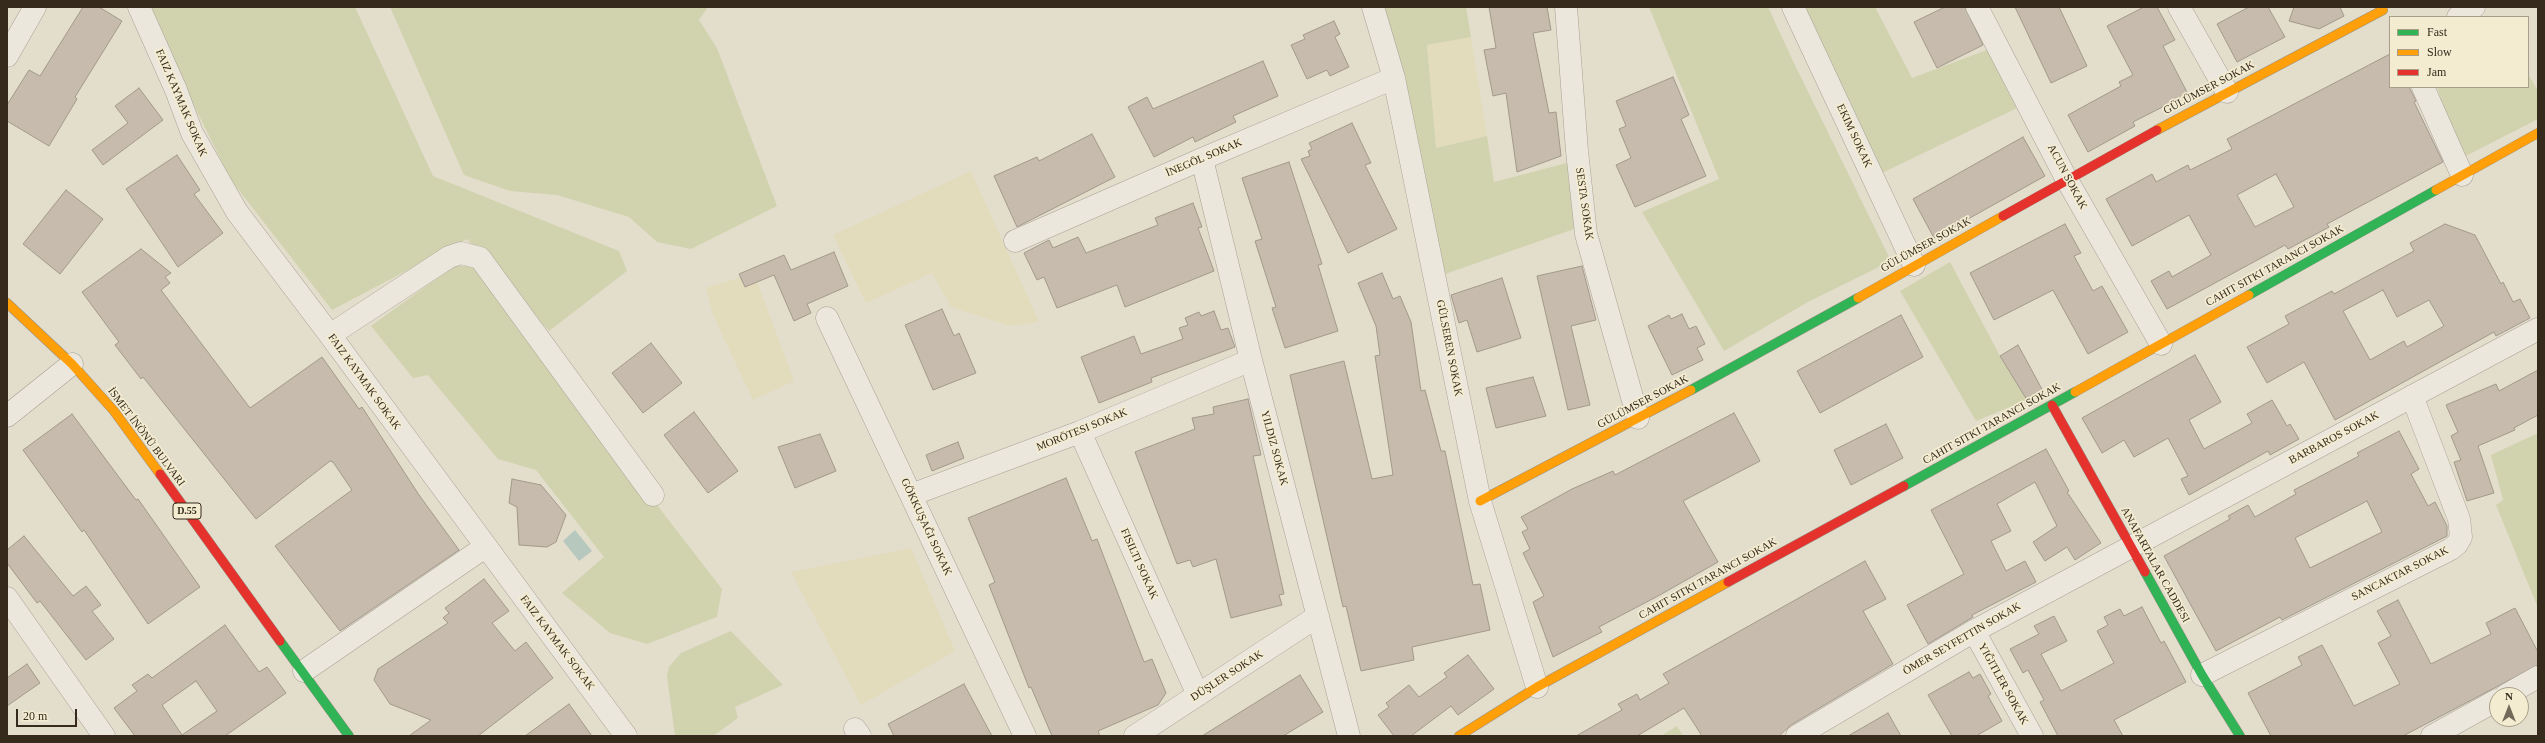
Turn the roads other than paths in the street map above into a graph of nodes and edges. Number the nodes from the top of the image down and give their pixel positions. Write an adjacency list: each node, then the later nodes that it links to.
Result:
1 (35, 7): 11 (street)
2 (139, 7): 24 (street, FAIZ KAYMAK SOKAK)
3 (1373, 7): 12 (street, GÜLSEREN SOKAK)
4 (1566, 7): 31 (street, SESTA SOKAK)
5 (1793, 7): 20 (street, EKIM SOKAK)
6 (1977, 7): 18 (street, ACUN SOKAK)
7 (2179, 7): 14 (street)
8 (2474, 7): 10 (street)
9 (2385, 13): 14 (street, GÜLÜMSER SOKAK)
10 (2460, 16)
11 (7, 56)
12 (1394, 78): 16 (street, İNEGÖL SOKAK); 35 (street, GÜLSEREN SOKAK)
13 (2422, 88): 17 (street)
14 (2227, 92): 18 (street, GÜLÜMSER SOKAK)
15 (2538, 133): 17 (street)
16 (1202, 159): 19 (street, İNEGÖL SOKAK); 26 (street)
17 (2462, 175): 25 (street)
18 (2067, 180): 20 (street, GÜLÜMSER SOKAK); 25 (street, ACUN SOKAK)
19 (1015, 241)
20 (1914, 265): 31 (street, GÜLÜMSER SOKAK)
21 (7, 303): 27 (street, D.55)
22 (827, 318): 34 (street)
23 (2538, 329): 28 (street, BARBAROS SOKAK)
24 (330, 335): 33 (street); 37 (street, FAIZ KAYMAK SOKAK)
25 (2161, 344): 29 (street)
26 (1251, 360): 32 (street, MORÖTESI SOKAK); 39 (street)
27 (72, 364): 30 (street); 41 (street, D.55)
28 (2412, 396): 36 (street, BARBAROS SOKAK); 42 (street, SANCAKTAR SOKAK)
29 (2052, 405): 36 (street, ANAFARTALAR CADDESI); 44 (street)
30 (7, 416)
31 (1638, 418): 35 (street, GÜLÜMSER SOKAK)
32 (1080, 432): 34 (street, MORÖTESI SOKAK); 46 (street)
33 (652, 496)
34 (911, 496): 52 (street)
35 (1480, 501): 44 (street, GÜLSEREN SOKAK)
36 (2130, 546): 40 (street, ÖMER SEYFETTIN SOKAK); 42 (street, ANAFARTALAR CADDESI)
37 (485, 547): 41 (street); 51 (street, FAIZ KAYMAK SOKAK)
38 (7, 598): 49 (street)
39 (1318, 616): 46 (street, DÜŞLER SOKAK); 54 (street)
40 (1974, 631): 48 (street, ÖMER SEYFETTIN SOKAK); 56 (street, YIĞITLER SOKAK)
41 (304, 672): 50 (street, D.55)
42 (2202, 675): 57 (street, ANAFARTALAR CADDESI)
43 (2538, 677): 45 (street)
44 (1537, 687): 55 (street)
45 (2520, 687)
46 (1198, 695): 53 (street, DÜŞLER SOKAK)
47 (2489, 704): 58 (street)
48 (1810, 732)
49 (104, 736)
50 (349, 736)
51 (626, 736)
52 (1024, 736)
53 (1135, 736)
54 (1349, 736)
55 (1459, 736)
56 (2032, 736)
57 (2240, 736)
58 (2432, 736)

